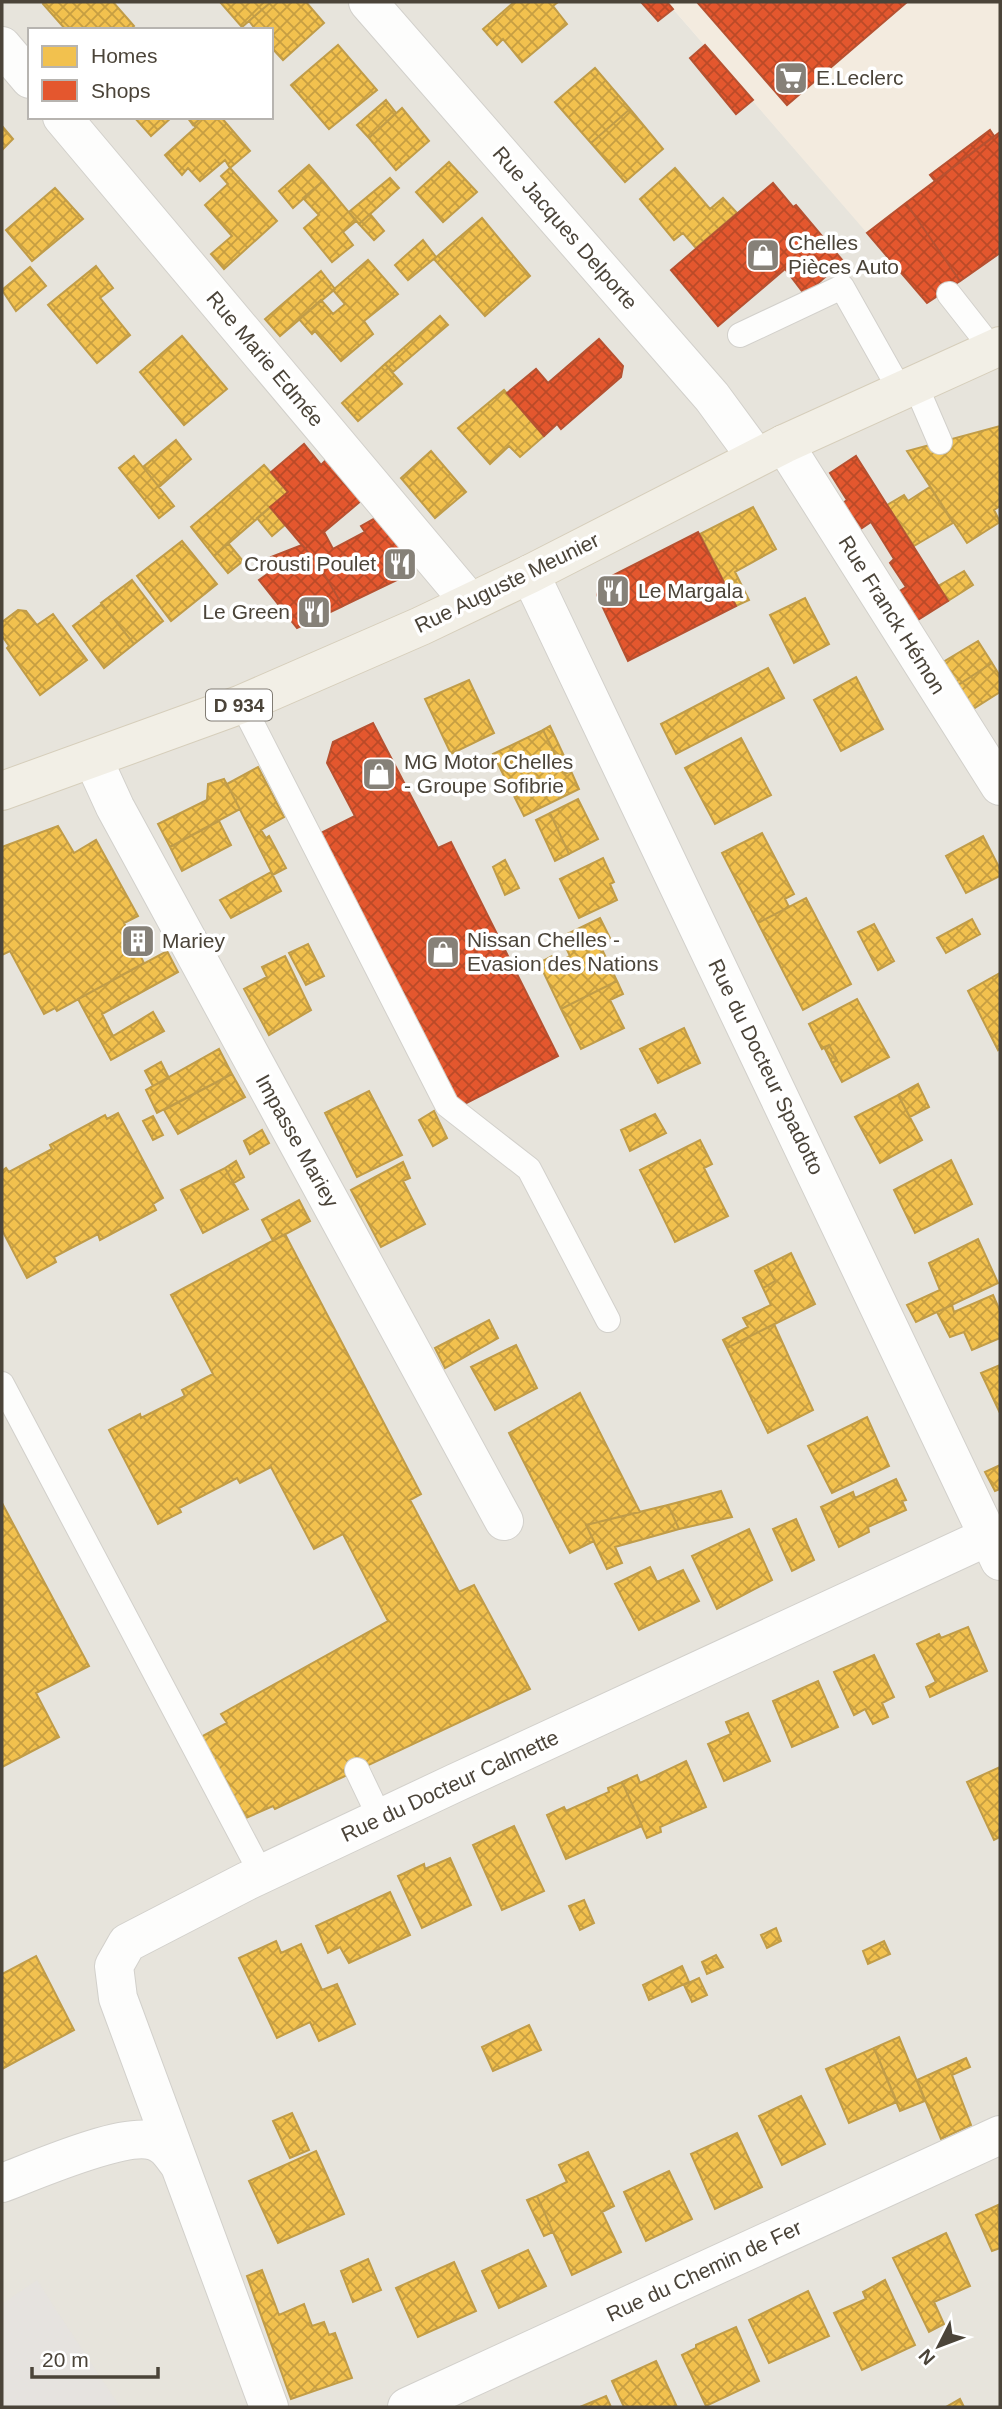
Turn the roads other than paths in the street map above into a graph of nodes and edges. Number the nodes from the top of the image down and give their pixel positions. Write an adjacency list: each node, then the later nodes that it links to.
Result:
1 (368, 2): 10 (street, Rue Jacques Delporte)
2 (2, 46): 3 (street)
3 (28, 77)
4 (64, 119): 12 (street, Rue Marie Edmée)
5 (948, 294): 7 (lane)
6 (740, 335): 8 (lane)
7 (997, 348): 8 (main road, Rue Auguste Meunier / D 934)
8 (907, 387): 9 (lane); 10 (main road, Rue Auguste Meunier / D 934)
9 (940, 442)
10 (770, 450): 11 (main road, Rue Auguste Meunier / D 934); 15 (street, Rue Franck Hémon)
11 (530, 574): 12 (main road, Rue Auguste Meunier / D 934); 20 (street, Rue du Docteur Spadotto)
12 (470, 601): 13 (main road, Rue Auguste Meunier / D 934)
13 (242, 704): 14 (main road, Rue Auguste Meunier / D 934); 17 (lane)
14 (93, 759): 16 (main road, Rue Auguste Meunier / D 934); 19 (street, Impasse Mariey)
15 (1000, 786)
16 (2, 791)
17 (608, 1320)
18 (2, 1384): 23 (lane)
19 (505, 1521)
20 (995, 1548): 22 (street, Rue du Docteur Calmette)
21 (357, 1770): 22 (lane)
22 (380, 1818): 23 (street, Rue du Docteur Calmette)
23 (262, 1875): 25 (street, Rue du Docteur Calmette)
24 (1000, 2135): 28 (street, Rue du Chemin de Fer)
25 (178, 2163): 26 (street); 27 (street, Rue du Docteur Calmette)
26 (2, 2183)
27 (269, 2407)
28 (407, 2407)

